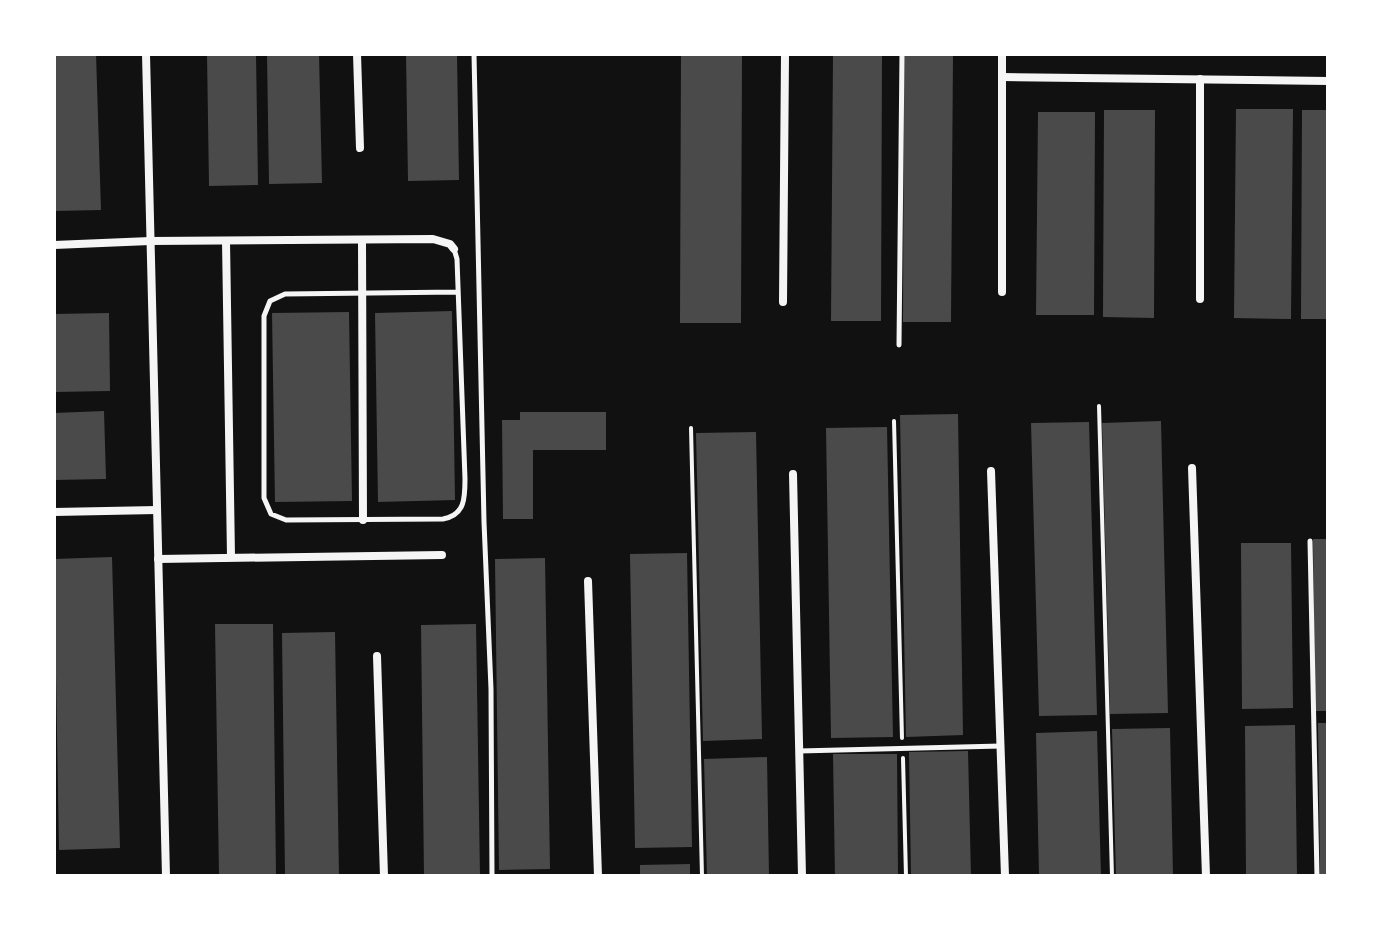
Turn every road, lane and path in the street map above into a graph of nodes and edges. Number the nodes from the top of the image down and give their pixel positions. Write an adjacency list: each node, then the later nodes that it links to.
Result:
1 (146, 54): 11 (street)
2 (357, 54): 10 (street)
3 (474, 54): 42 (lane)
4 (785, 54): 20 (street)
5 (902, 54): 21 (lane)
6 (1002, 54): 7 (street)
7 (1002, 77): 8 (street); 17 (street)
8 (1200, 79): 9 (street); 19 (street)
9 (1328, 81)
10 (360, 148)
11 (150, 241): 12 (street); 14 (street); 28 (street)
12 (226, 241): 13 (street); 33 (street)
13 (362, 241): 15 (street); 18 (street)
14 (54, 245)
15 (454, 249): 16 (lane)
16 (458, 292): 18 (lane); 30 (lane)
17 (1002, 292)
18 (362, 293): 30 (street); 30 (lane)
19 (1200, 299)
20 (783, 302)
21 (899, 345)
22 (1099, 406): 48 (path)
23 (894, 421): 38 (path)
24 (691, 428): 44 (path)
25 (1192, 468): 49 (street)
26 (991, 471): 37 (street)
27 (793, 474): 39 (street)
28 (157, 510): 29 (street); 34 (street)
29 (54, 512)
30 (363, 520)
31 (1310, 541): 50 (lane)
32 (442, 555): 33 (street)
33 (231, 557): 34 (street)
34 (158, 559): 40 (street)
35 (588, 581): 43 (street)
36 (377, 656): 41 (street)
37 (1001, 746): 38 (lane); 47 (street)
38 (902, 748): 39 (lane); 46 (path)
39 (799, 751): 45 (street)
40 (166, 876)
41 (384, 876)
42 (492, 876)
43 (598, 876)
44 (702, 876)
45 (802, 876)
46 (906, 876)
47 (1005, 876)
48 (1112, 876)
49 (1206, 876)
50 (1317, 876)

